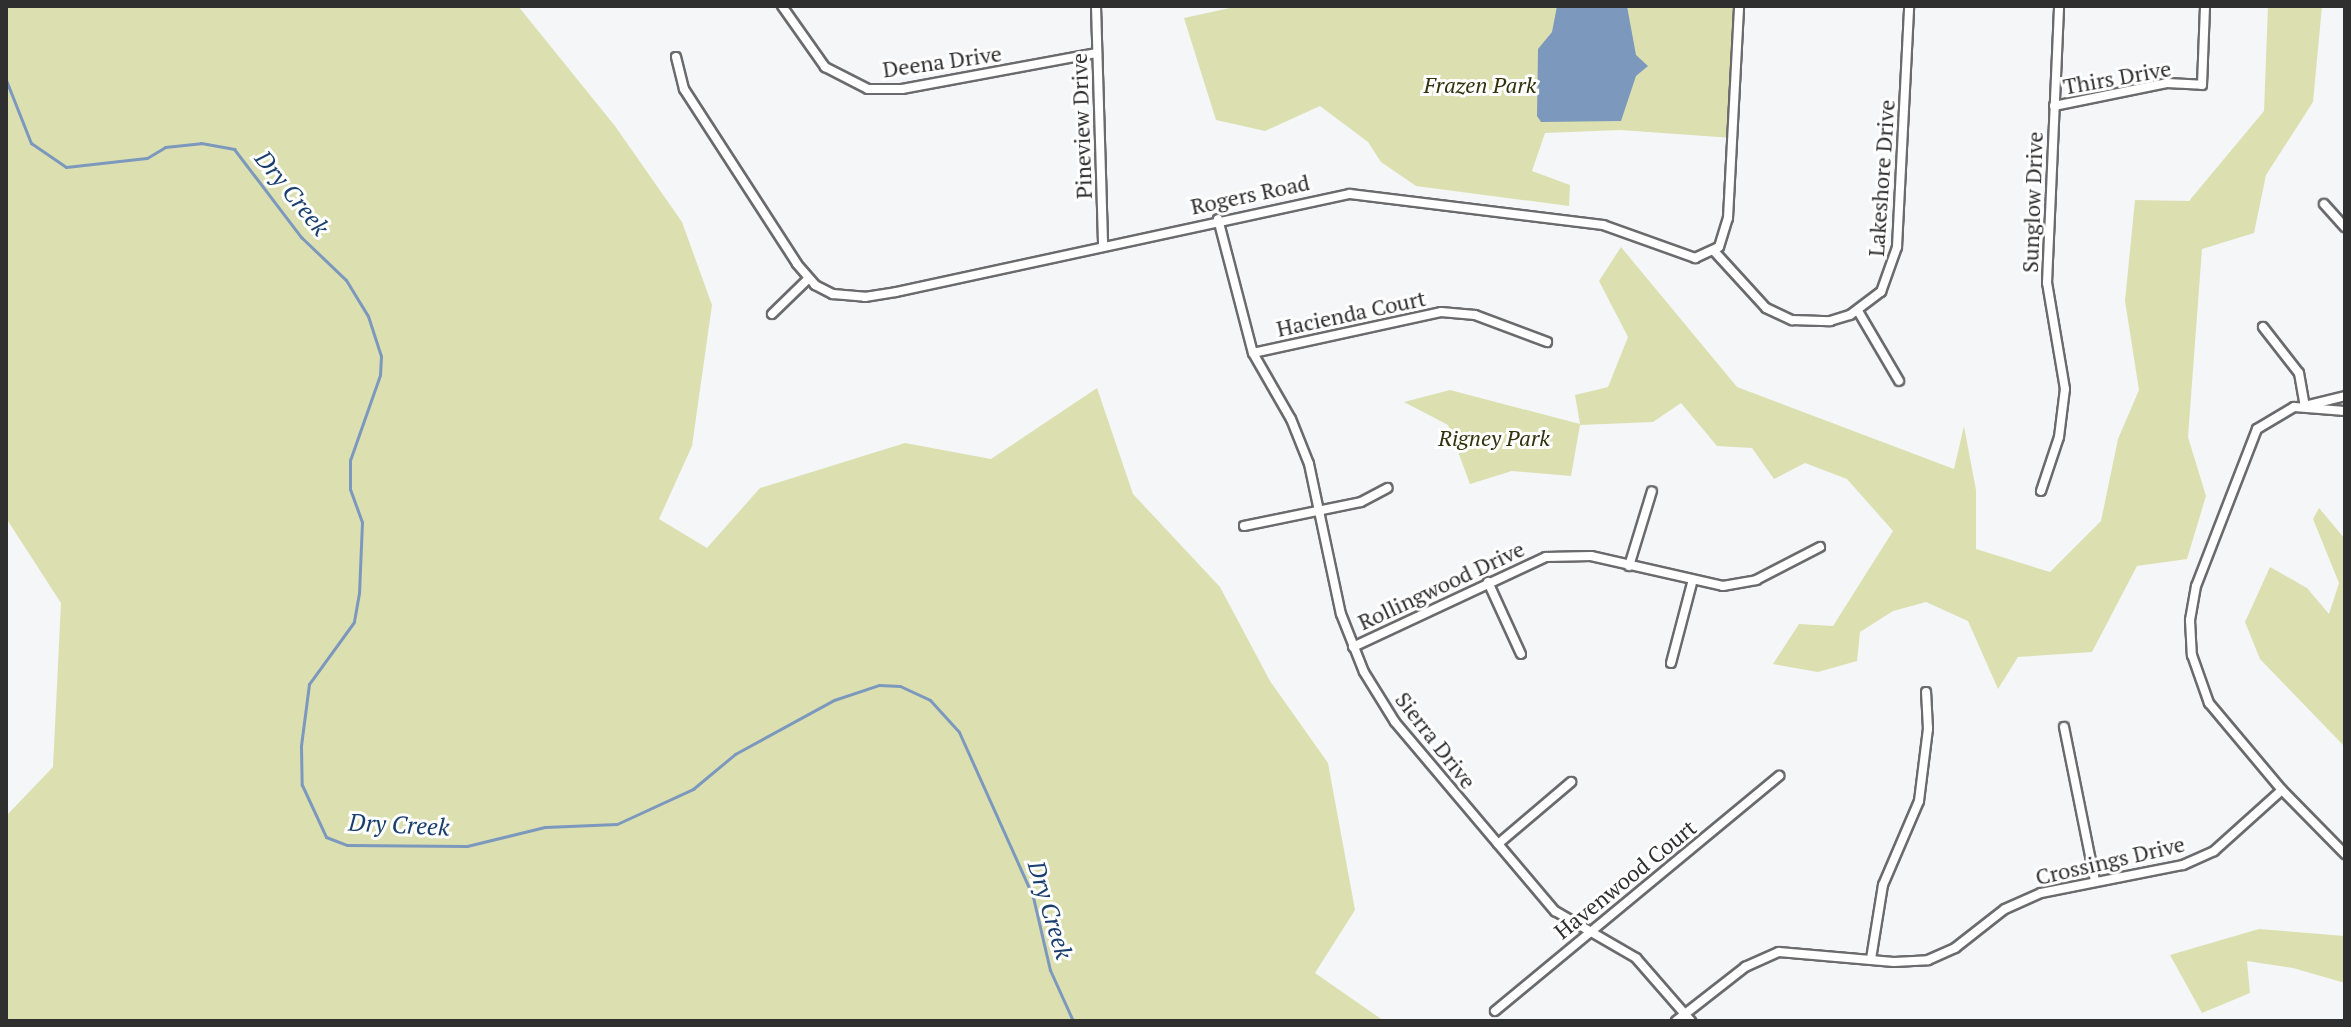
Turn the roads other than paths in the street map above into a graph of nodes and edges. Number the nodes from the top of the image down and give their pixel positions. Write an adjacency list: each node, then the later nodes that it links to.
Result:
1 (782, 6): 7 (street, Deena Drive)
2 (1096, 6): 7 (street, Pineview Drive)
3 (1739, 6): 14 (street)
4 (1909, 6): 16 (street, Lakeshore Drive)
5 (2059, 6): 9 (street, Sunglow Drive)
6 (2205, 6): 9 (street, Thirs Drive)
7 (1096, 53): 13 (street, Pineview Drive)
8 (676, 57): 15 (street)
9 (2054, 106): 27 (street, Sunglow Drive)
10 (2324, 204): 12 (street)
11 (1218, 219): 13 (street, Rogers Road); 14 (street, Rogers Road); 20 (street, Sierra Drive)
12 (2345, 227)
13 (1103, 245): 15 (street, Rogers Road)
14 (1714, 251): 16 (street)
15 (808, 279): 17 (street)
16 (1858, 311): 21 (street)
17 (772, 314)
18 (2263, 327): 23 (street)
19 (1547, 342): 20 (street, Hacienda Court)
20 (1253, 353): 28 (street, Sierra Drive)
21 (1899, 381)
22 (2345, 396): 23 (street)
23 (2305, 406): 24 (street); 41 (street)
24 (2345, 411)
25 (1387, 488): 28 (street)
26 (1652, 491): 31 (street)
27 (2041, 491)
28 (1319, 512): 29 (street); 34 (street, Sierra Drive)
29 (1244, 526)
30 (1820, 547): 33 (street, Rollingwood Drive)
31 (1629, 566): 32 (street, Rollingwood Drive); 33 (street, Rollingwood Drive)
32 (1488, 582): 34 (street, Rollingwood Drive); 35 (street)
33 (1692, 583): 36 (street)
34 (1353, 647): 42 (street, Sierra Drive)
35 (1521, 654)
36 (1671, 663)
37 (1926, 692): 46 (street)
38 (2064, 727): 44 (street)
39 (1779, 776): 45 (street, Havenwood Court)
40 (1571, 782): 42 (street)
41 (2282, 790): 43 (street); 44 (street, Crossings Drive)
42 (1498, 844): 45 (street, Sierra Drive)
43 (2345, 854)
44 (2095, 881): 46 (street, Crossings Drive)
45 (1587, 932): 47 (street, Havenwood Court); 48 (street, Sierra Drive)
46 (1871, 959): 48 (street, Crossings Drive)
47 (1495, 1011)
48 (1688, 1017): 49 (street, Crossings Drive)
49 (1676, 1021)

